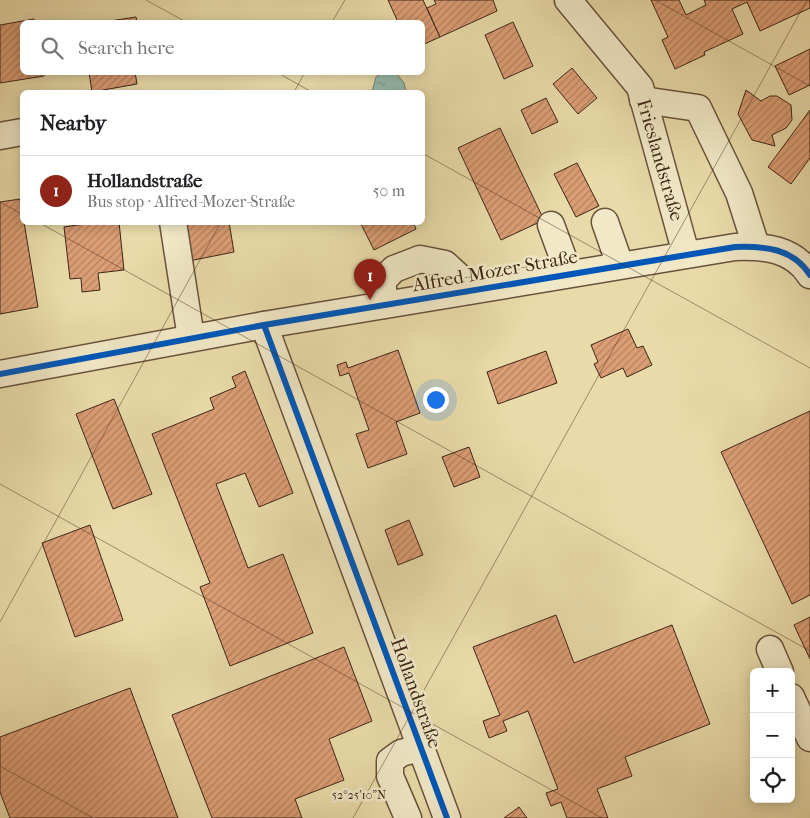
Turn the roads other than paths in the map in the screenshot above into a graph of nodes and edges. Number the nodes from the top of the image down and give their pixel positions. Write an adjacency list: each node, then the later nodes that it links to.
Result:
1 (568, 0): 2 (street, Frieslandstraße)
2 (643, 100): 8 (street); 9 (street, Frieslandstraße)
3 (20, 132): 4 (street)
4 (0, 136)
5 (605, 222): 10 (street)
6 (173, 225): 16 (street)
7 (551, 225): 11 (street)
8 (756, 246): 9 (street, Alfred-Mozer-Straße); 12 (street, Alfred-Mozer-Straße)
9 (686, 254): 10 (street, Alfred-Mozer-Straße)
10 (620, 265): 11 (street, Alfred-Mozer-Straße)
11 (569, 274): 13 (street, Alfred-Mozer-Straße)
12 (810, 275)
13 (468, 291): 14 (street, Alfred-Mozer-Straße); 14 (street)
14 (383, 305): 15 (street, Alfred-Mozer-Straße)
15 (264, 325): 16 (street, Alfred-Mozer-Straße); 20 (street, Hollandstraße)
16 (192, 338): 17 (street, Alfred-Mozer-Straße)
17 (0, 374)
18 (795, 705): 19 (street)
19 (810, 738)
20 (420, 748): 21 (street, Hollandstraße); 22 (street)
21 (437, 815)
22 (408, 818)

